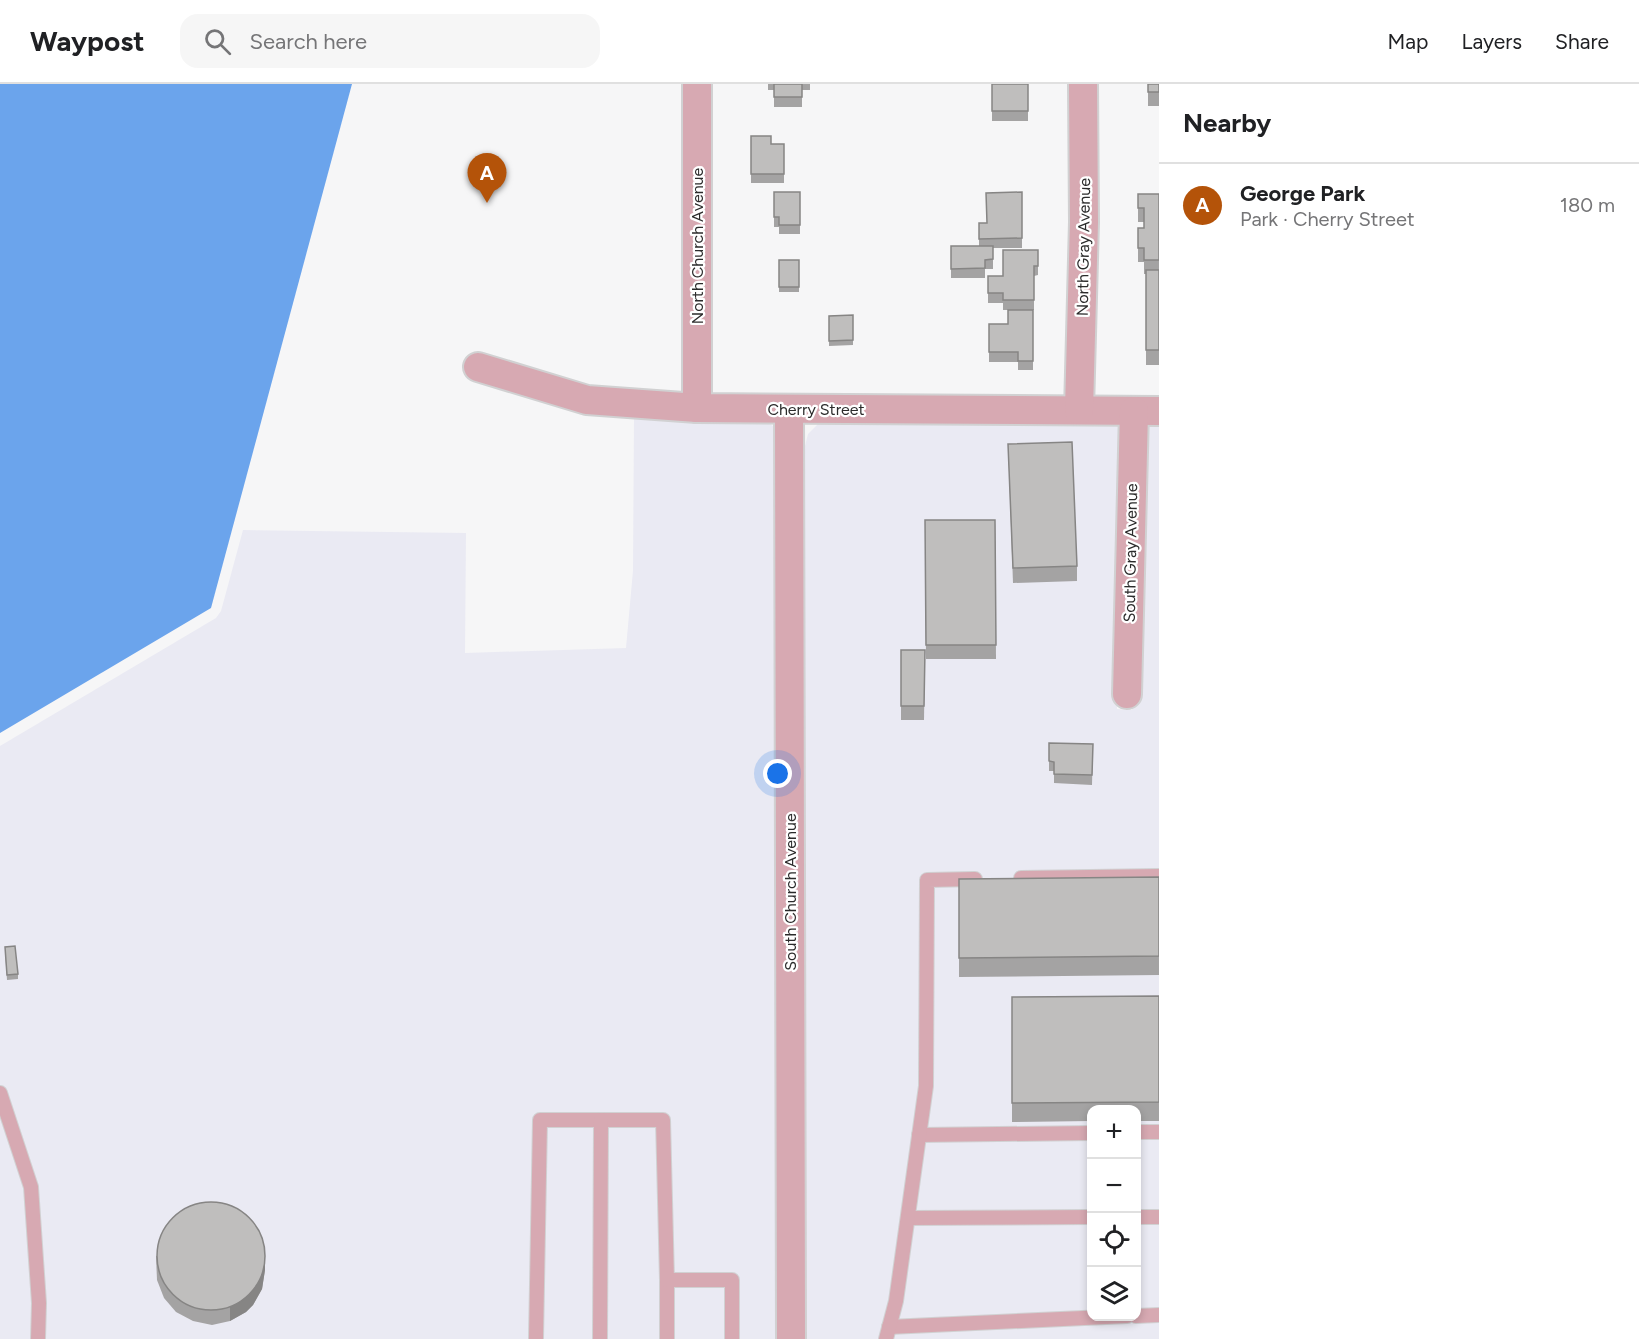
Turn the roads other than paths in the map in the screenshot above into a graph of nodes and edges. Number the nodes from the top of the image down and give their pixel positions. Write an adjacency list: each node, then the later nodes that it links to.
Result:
1 (697, 84): 4 (street, North Church Avenue)
2 (1083, 84): 6 (street, North Gray Avenue)
3 (478, 367): 4 (street, Cherry Street)
4 (697, 408): 5 (street, Cherry Street)
5 (789, 409): 6 (street, Cherry Street); 32 (street, South Church Avenue)
6 (1079, 410): 7 (street, Cherry Street)
7 (1146, 411): 8 (street, South Gray Avenue)
8 (1127, 694)
9 (1159, 876): 10 (lane)
10 (1008, 878)
11 (985, 879): 17 (lane)
12 (0, 1093): 27 (lane)
13 (601, 1120): 22 (lane); 28 (lane); 29 (lane)
14 (1141, 1132): 15 (lane)
15 (1159, 1132)
16 (1087, 1133): 17 (lane)
17 (919, 1135): 21 (lane)
18 (1159, 1216): 20 (lane)
19 (1087, 1217): 21 (lane)
20 (1141, 1217)
21 (908, 1218): 26 (lane)
22 (667, 1280): 30 (lane); 31 (lane)
23 (1159, 1315): 24 (lane)
24 (1141, 1316)
25 (1087, 1320): 26 (lane)
26 (888, 1333)
27 (38, 1339)
28 (536, 1339)
29 (600, 1339)
30 (667, 1339)
31 (732, 1339)
32 (791, 1339)

